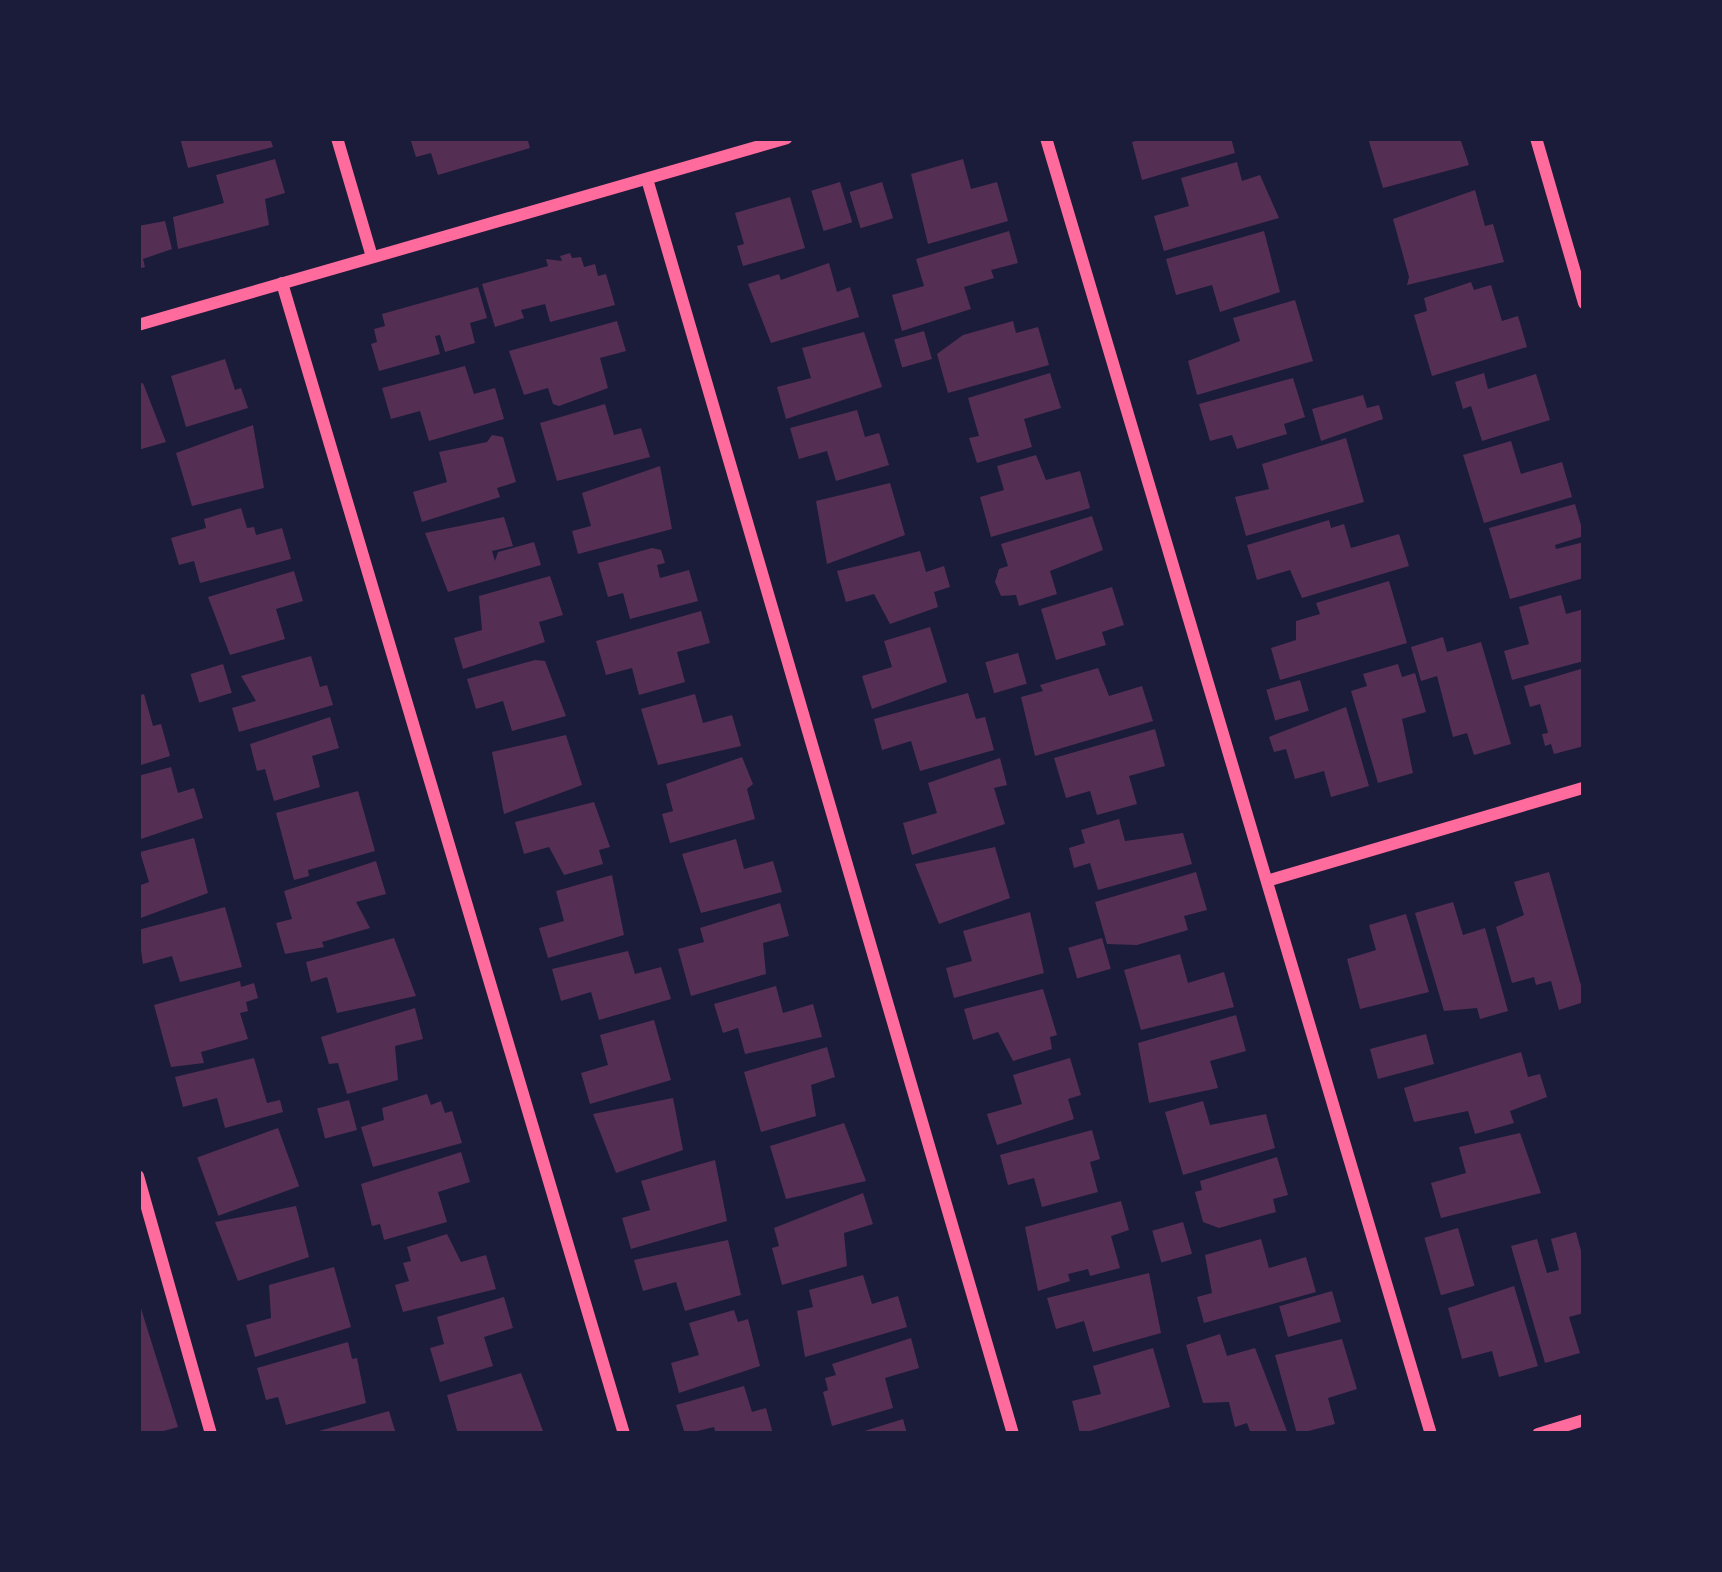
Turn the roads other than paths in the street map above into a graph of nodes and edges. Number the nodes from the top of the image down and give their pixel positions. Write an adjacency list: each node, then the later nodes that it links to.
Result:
1 (337, 138): 7 (street)
2 (787, 138): 5 (street)
3 (1046, 138): 12 (street)
4 (1537, 138): 9 (street)
5 (741, 144): 6 (street)
6 (647, 178): 7 (street); 17 (street)
7 (372, 257): 8 (street)
8 (282, 283): 10 (street); 16 (street)
9 (1584, 303)
10 (138, 325)
11 (1584, 788): 12 (street)
12 (1267, 880): 18 (street)
13 (138, 1176): 15 (street)
14 (1584, 1420): 19 (street)
15 (211, 1434)
16 (623, 1434)
17 (1013, 1434)
18 (1431, 1434)
19 (1538, 1434)

